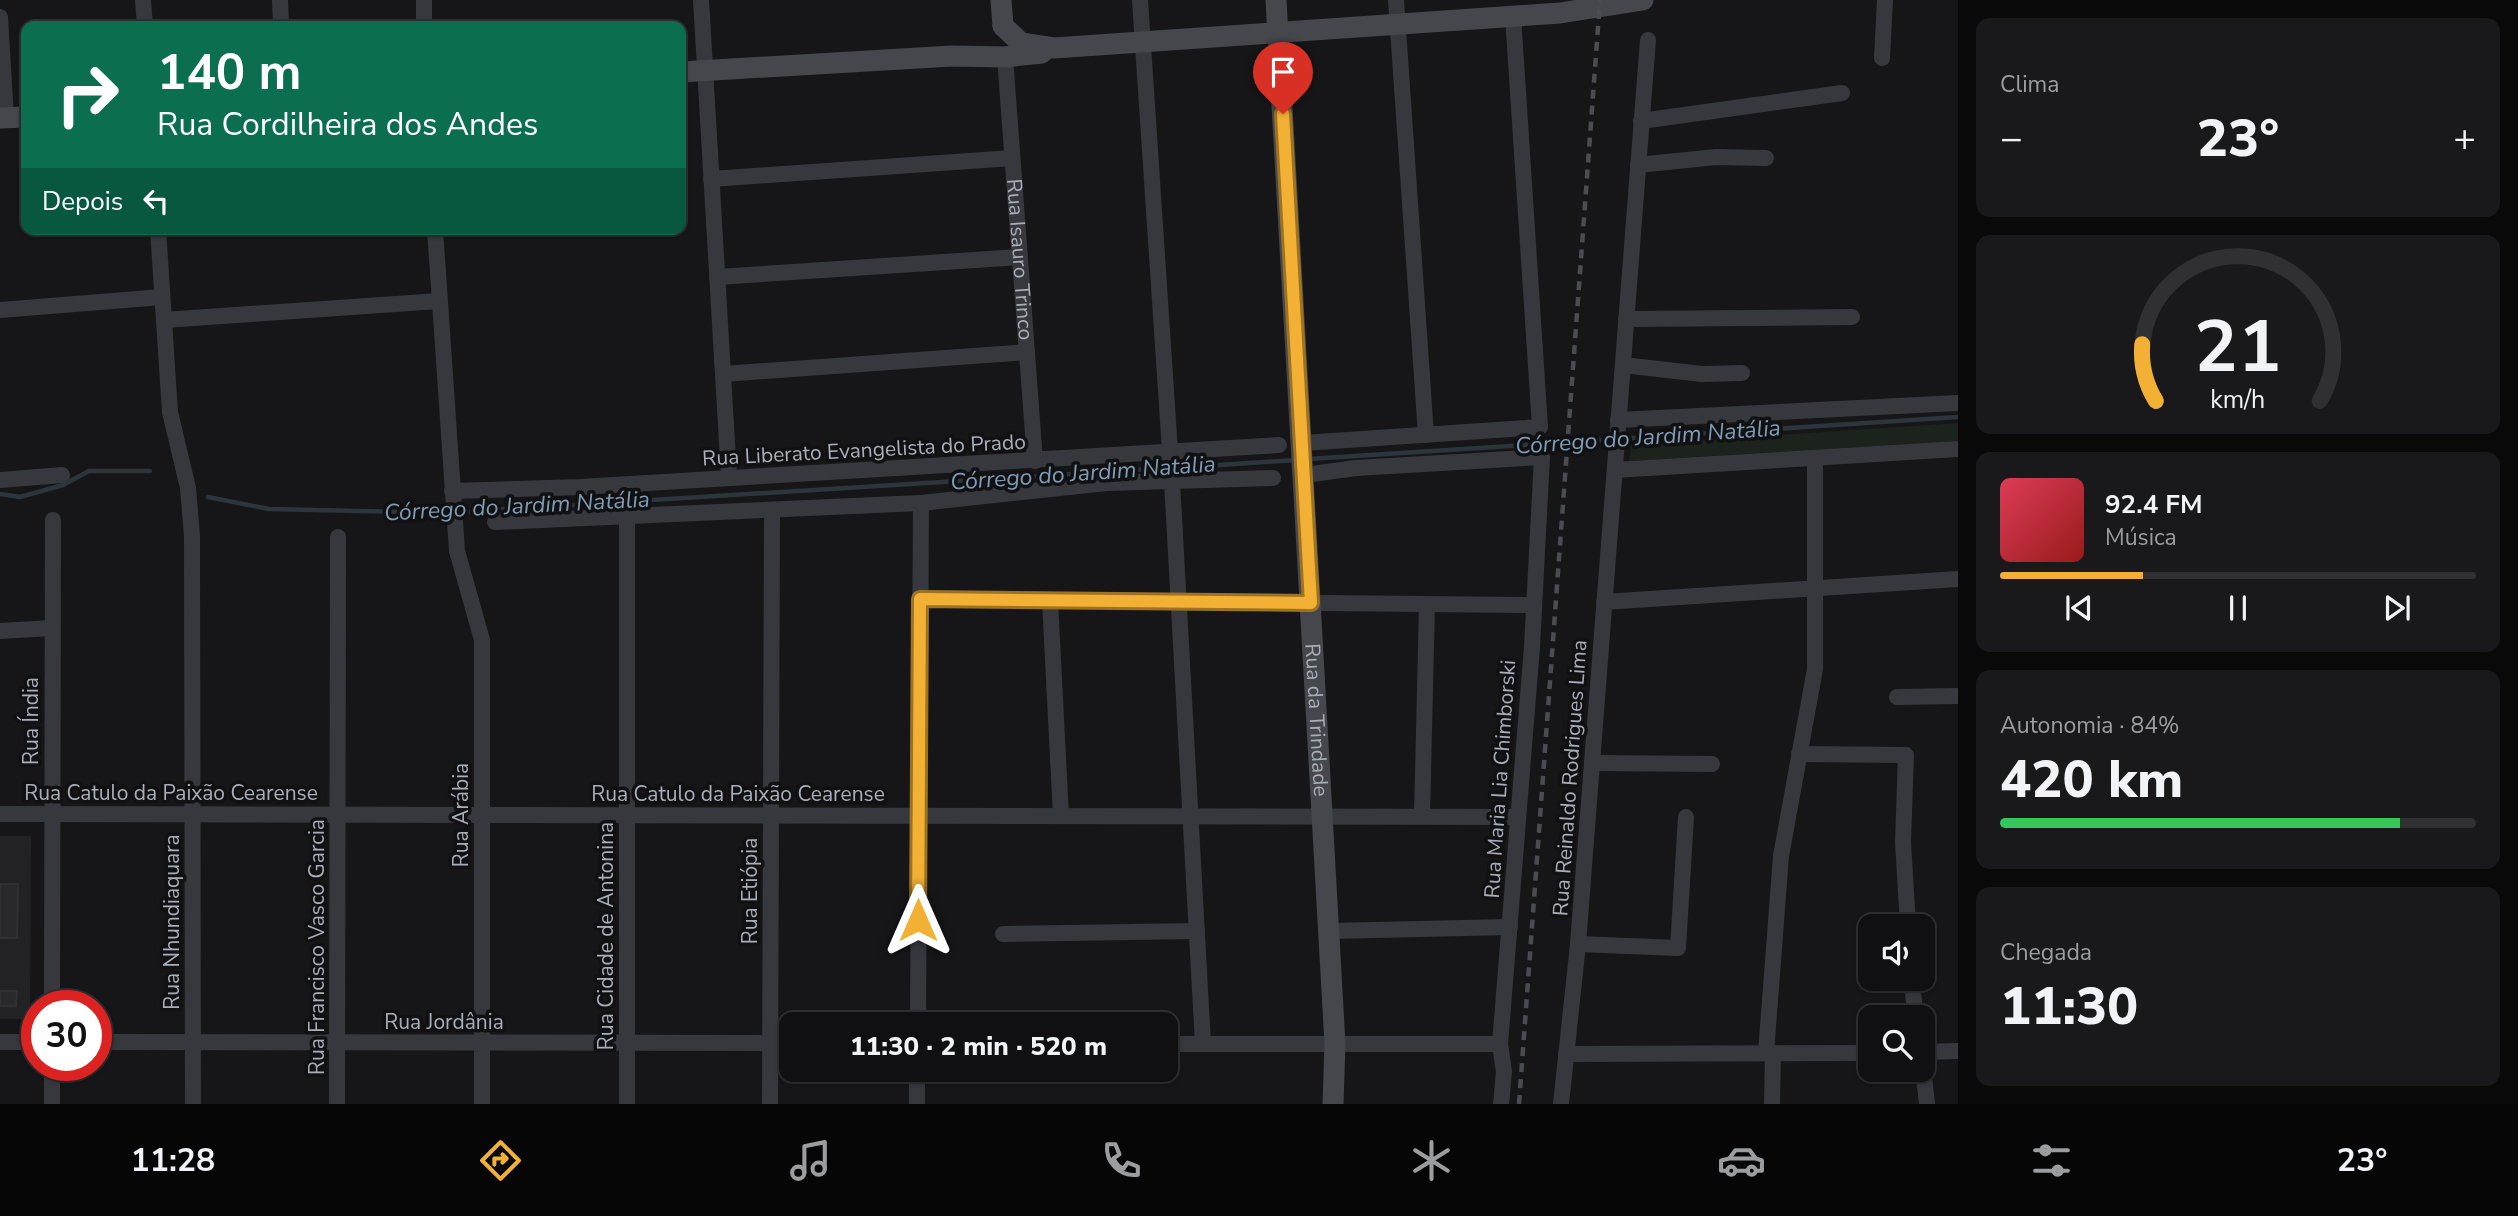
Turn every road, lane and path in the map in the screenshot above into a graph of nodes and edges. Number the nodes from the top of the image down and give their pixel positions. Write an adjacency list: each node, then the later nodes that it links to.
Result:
1 (144, 0): 13 (street)
2 (280, 0): 14 (street)
3 (424, 0): 15 (street)
4 (701, 0): 25 (street)
5 (1002, 0): 17 (main road)
6 (1140, 0): 20 (street)
7 (1276, 0): 18 (main road, Rua da Trindade)
8 (1396, 0): 16 (street)
9 (1643, 0): 11 (main road)
10 (1885, 0): 24 (street)
11 (1522, 10): 16 (main road); 50 (street)
12 (0, 17): 28 (street)
13 (145, 21)
14 (282, 21)
15 (424, 21)
16 (1398, 24): 18 (main road); 50 (street)
17 (1003, 26): 21 (main road); 22 (main road)
18 (1278, 32): 20 (main road); 51 (main road, Rua da Trindade)
19 (1648, 40): 29 (street, Rua Reinaldo Rodrigues Lima)
20 (1142, 41): 21 (main road); 54 (street)
21 (1054, 48): 23 (main road)
22 (952, 56): 23 (main road); 25 (main road)
23 (1005, 57): 30 (street, Rua Isauro Trinco)
24 (1882, 58)
25 (705, 71): 26 (main road); 33 (street)
26 (686, 72)
27 (1842, 93): 29 (street)
28 (11, 118)
29 (1642, 121): 32 (street, Rua Reinaldo Rodrigues Lima)
30 (1012, 158): 33 (street); 36 (street, Rua Isauro Trinco)
31 (1766, 158): 32 (street)
32 (1638, 165): 42 (street, Rua Reinaldo Rodrigues Lima)
33 (711, 179): 37 (street)
34 (158, 235): 38 (street, Rua Nhundiaquara)
35 (435, 235): 39 (street, Rua Arábia)
36 (1020, 257): 37 (street); 44 (street, Rua Isauro Trinco)
37 (717, 277): 47 (street)
38 (162, 297): 40 (street); 43 (street, Rua Nhundiaquara)
39 (439, 301): 43 (street); 64 (street, Rua Arábia)
40 (0, 310)
41 (1852, 317): 42 (street)
42 (1626, 319): 45 (street, Rua Reinaldo Rodrigues Lima)
43 (164, 320): 89 (street, Rua Nhundiaquara)
44 (1027, 352): 47 (street); 56 (street, Rua Isauro Trinco)
45 (1623, 365): 46 (street); 49 (street, Rua Reinaldo Rodrigues Lima)
46 (1742, 373)
47 (723, 374): 60 (street)
48 (1958, 403): 49 (street)
49 (1618, 424): 57 (street, Rua Reinaldo Rodrigues Lima)
50 (1426, 435): 51 (street)
51 (1303, 443): 59 (main road, Rua da Trindade)
52 (1279, 446): 54 (street, Rua Liberato Evangelista do Prado)
53 (1958, 449): 55 (street)
54 (1170, 452): 56 (street, Rua Liberato Evangelista do Prado); 63 (street)
55 (1815, 458): 57 (street); 72 (street)
56 (1035, 461): 60 (street, Rua Liberato Evangelista do Prado)
57 (1615, 463): 76 (street, Rua Reinaldo Rodrigues Lima)
58 (62, 475): 62 (street)
59 (1305, 475): 77 (main road, Rua da Trindade); 79 (street, Rua Maria Lia Chimborski)
60 (729, 477): 64 (street, Rua Liberato Evangelista do Prado)
61 (1273, 478): 63 (street)
62 (0, 480)
63 (1172, 481): 65 (street); 75 (street)
64 (452, 491): 91 (street, Rua Arábia)
65 (921, 503): 66 (street); 73 (street)
66 (772, 510): 67 (street); 93 (street, Rua Etiópia)
67 (627, 516): 69 (street); 92 (street, Rua Cidade de Antonina)
68 (52, 520): 80 (street, Rua Índia)
69 (495, 522)
70 (338, 537): 90 (street, Rua Francisco Vasco Garcia)
71 (1958, 579): 72 (street)
72 (1815, 588): 76 (street); 84 (street)
73 (920, 599): 74 (street); 94 (street)
74 (1050, 601): 75 (street); 95 (street)
75 (1179, 602): 77 (street); 96 (street)
76 (1604, 602): 85 (street, Rua Reinaldo Rodrigues Lima)
77 (1311, 603): 78 (street); 97 (main road, Rua da Trindade)
78 (1427, 604): 79 (street); 98 (street)
79 (1532, 606): 99 (street, Rua Maria Lia Chimborski)
80 (52, 628): 81 (street); 88 (street, Rua Índia)
81 (0, 631)
82 (1958, 696): 83 (street)
83 (1897, 697)
84 (1799, 754): 101 (street); 124 (street)
85 (1592, 763): 86 (street); 106 (street, Rua Reinaldo Rodrigues Lima)
86 (1712, 764)
87 (0, 814): 88 (street, Rua Catulo da Paixão Cearense)
88 (52, 814): 89 (street, Rua Catulo da Paixão Cearense); 107 (street, Rua Índia)
89 (193, 814): 90 (street, Rua Catulo da Paixão Cearense); 112 (street, Rua Nhundiaquara)
90 (338, 815): 91 (street, Rua Catulo da Paixão Cearense); 113 (street, Rua Francisco Vasco Garcia)
91 (482, 815): 92 (street, Rua Catulo da Paixão Cearense); 114 (street, Rua Arábia)
92 (626, 815): 93 (street, Rua Catulo da Paixão Cearense); 115 (street, Rua Cidade de Antonina)
93 (771, 816): 94 (street, Rua Catulo da Paixão Cearense); 116 (street, Rua Etiópia)
94 (919, 816): 95 (street, Rua Catulo da Paixão Cearense); 108 (street)
95 (1061, 816): 96 (street, Rua Catulo da Paixão Cearense)
96 (1191, 816): 97 (street, Rua Catulo da Paixão Cearense); 103 (street)
97 (1323, 817): 98 (street, Rua Catulo da Paixão Cearense); 104 (main road, Rua da Trindade)
98 (1422, 817): 99 (street, Rua Catulo da Paixão Cearense)
99 (1517, 817): 102 (street, Rua Maria Lia Chimborski)
100 (1686, 817): 106 (street)
101 (1907, 914)
102 (1510, 928): 104 (street); 121 (street, Rua Maria Lia Chimborski)
103 (1197, 931): 105 (street); 119 (street)
104 (1329, 931): 120 (main road, Rua da Trindade)
105 (1003, 934)
106 (1578, 944): 126 (street, Rua Reinaldo Rodrigues Lima)
107 (52, 990)
108 (918, 1012)
109 (0, 1042): 110 (street)
110 (21, 1042)
111 (112, 1042): 112 (street, Rua Jordânia)
112 (193, 1042): 113 (street, Rua Jordânia); 131 (street, Rua Nhundiaquara)
113 (337, 1042): 114 (street, Rua Jordânia); 132 (street, Rua Francisco Vasco Garcia)
114 (482, 1042): 115 (street, Rua Jordânia); 133 (street, Rua Arábia)
115 (627, 1043): 116 (street, Rua Jordânia); 134 (street, Rua Cidade de Antonina)
116 (770, 1043): 117 (street, Rua Jordânia); 135 (street, Rua Etiópia)
117 (779, 1043)
118 (1178, 1044): 119 (street)
119 (1203, 1044): 120 (street)
120 (1335, 1044): 121 (street); 137 (main road, Rua da Trindade)
121 (1500, 1044): 138 (street, Rua Maria Lia Chimborski)
122 (1958, 1051): 123 (street)
123 (1935, 1052)
124 (1769, 1053): 125 (street); 126 (street); 140 (street)
125 (1858, 1053)
126 (1566, 1054): 139 (street, Rua Reinaldo Rodrigues Lima)
127 (52, 1081): 130 (street)
128 (918, 1082): 136 (street)
129 (1925, 1082): 141 (street)
130 (52, 1104)
131 (193, 1104)
132 (337, 1104)
133 (482, 1104)
134 (627, 1104)
135 (770, 1104)
136 (917, 1104)
137 (1333, 1104)
138 (1501, 1104)
139 (1561, 1104)
140 (1772, 1104)
141 (1927, 1104)

